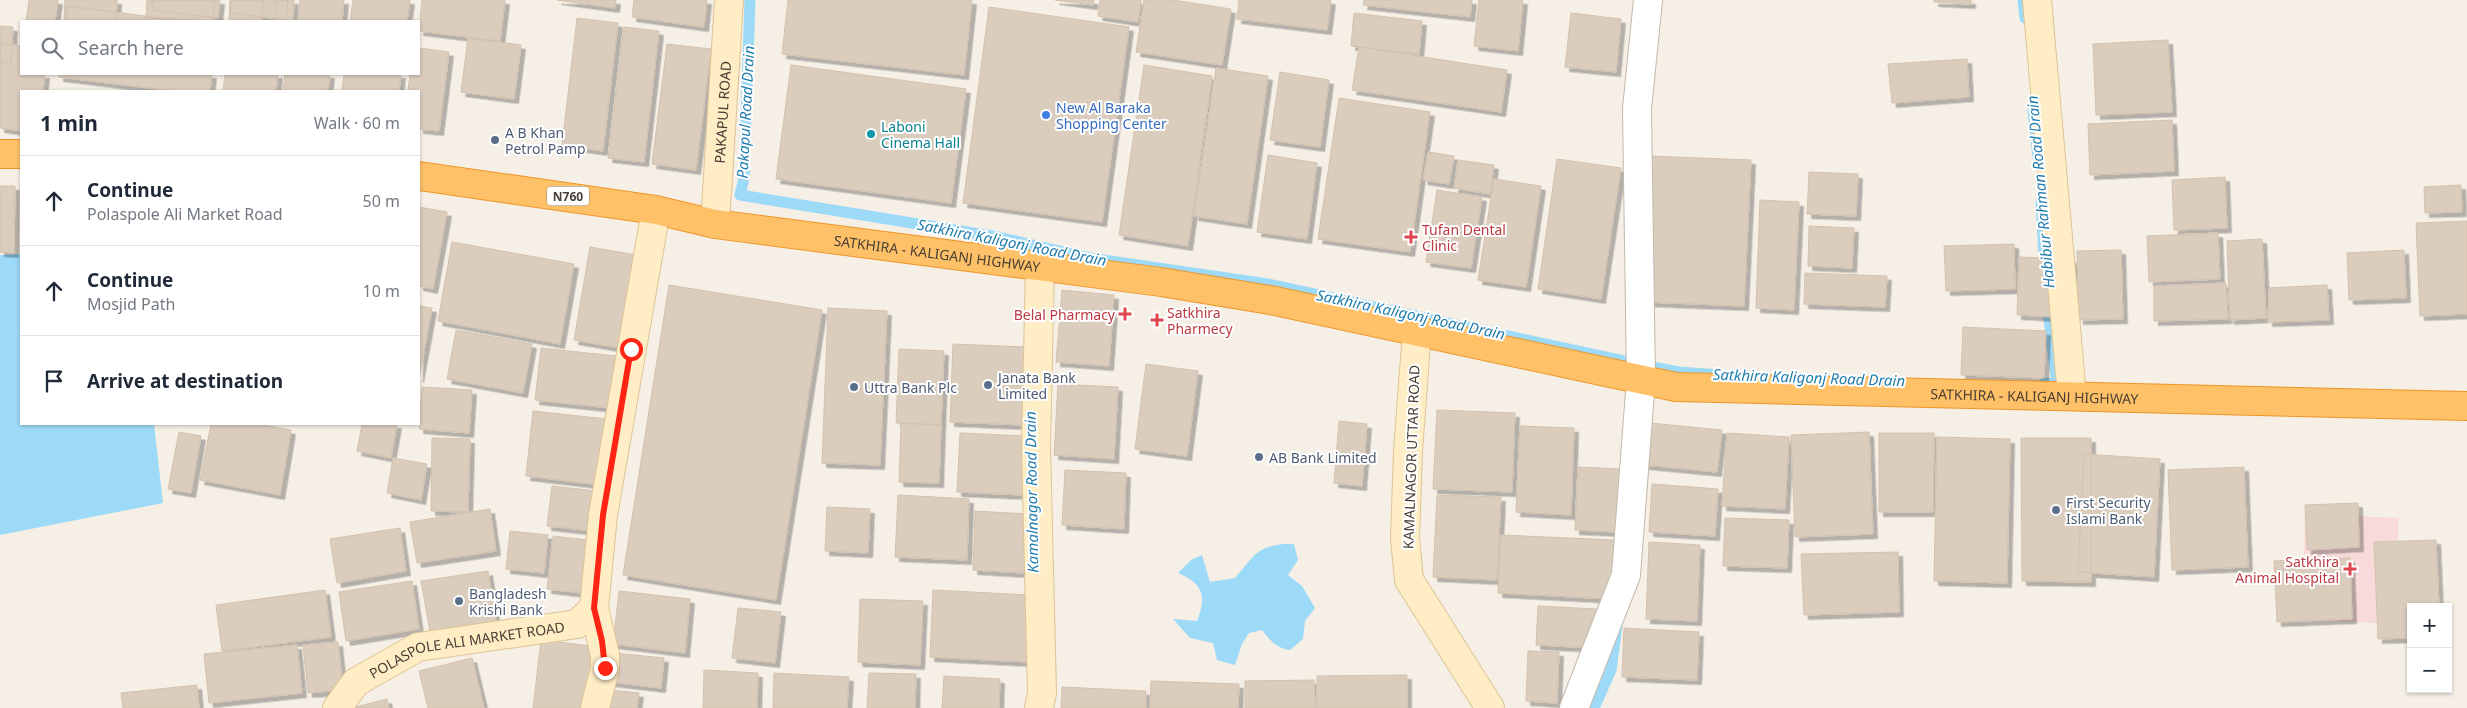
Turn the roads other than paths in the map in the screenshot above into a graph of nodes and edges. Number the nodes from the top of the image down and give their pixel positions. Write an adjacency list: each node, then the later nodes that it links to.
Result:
1 (729, 0): 8 (street, PAKAPUL ROAD)
2 (1648, 0): 11 (street)
3 (2037, 0): 12 (street)
4 (0, 154): 5 (highway)
5 (20, 154)
6 (420, 176): 7 (highway, SATKHIRA - KALIGANJ HIGHWAY / N760)
7 (656, 210): 8 (highway, SATKHIRA - KALIGANJ HIGHWAY / N760); 14 (street)
8 (716, 224): 9 (highway, SATKHIRA - KALIGANJ HIGHWAY)
9 (1040, 266): 10 (highway, SATKHIRA - KALIGANJ HIGHWAY); 17 (street)
10 (1417, 331): 11 (highway, SATKHIRA - KALIGANJ HIGHWAY); 18 (street, KAMALNAGOR UTTAR ROAD)
11 (1641, 379): 12 (highway, SATKHIRA - KALIGANJ HIGHWAY); 19 (street)
12 (2072, 396): 13 (highway, SATKHIRA - KALIGANJ HIGHWAY)
13 (2467, 406)
14 (594, 608): 15 (street, POLASPOLE ALI MARKET ROAD); 16 (street)
15 (337, 708)
16 (596, 708)
17 (1039, 708)
18 (1490, 708)
19 (1574, 708)

